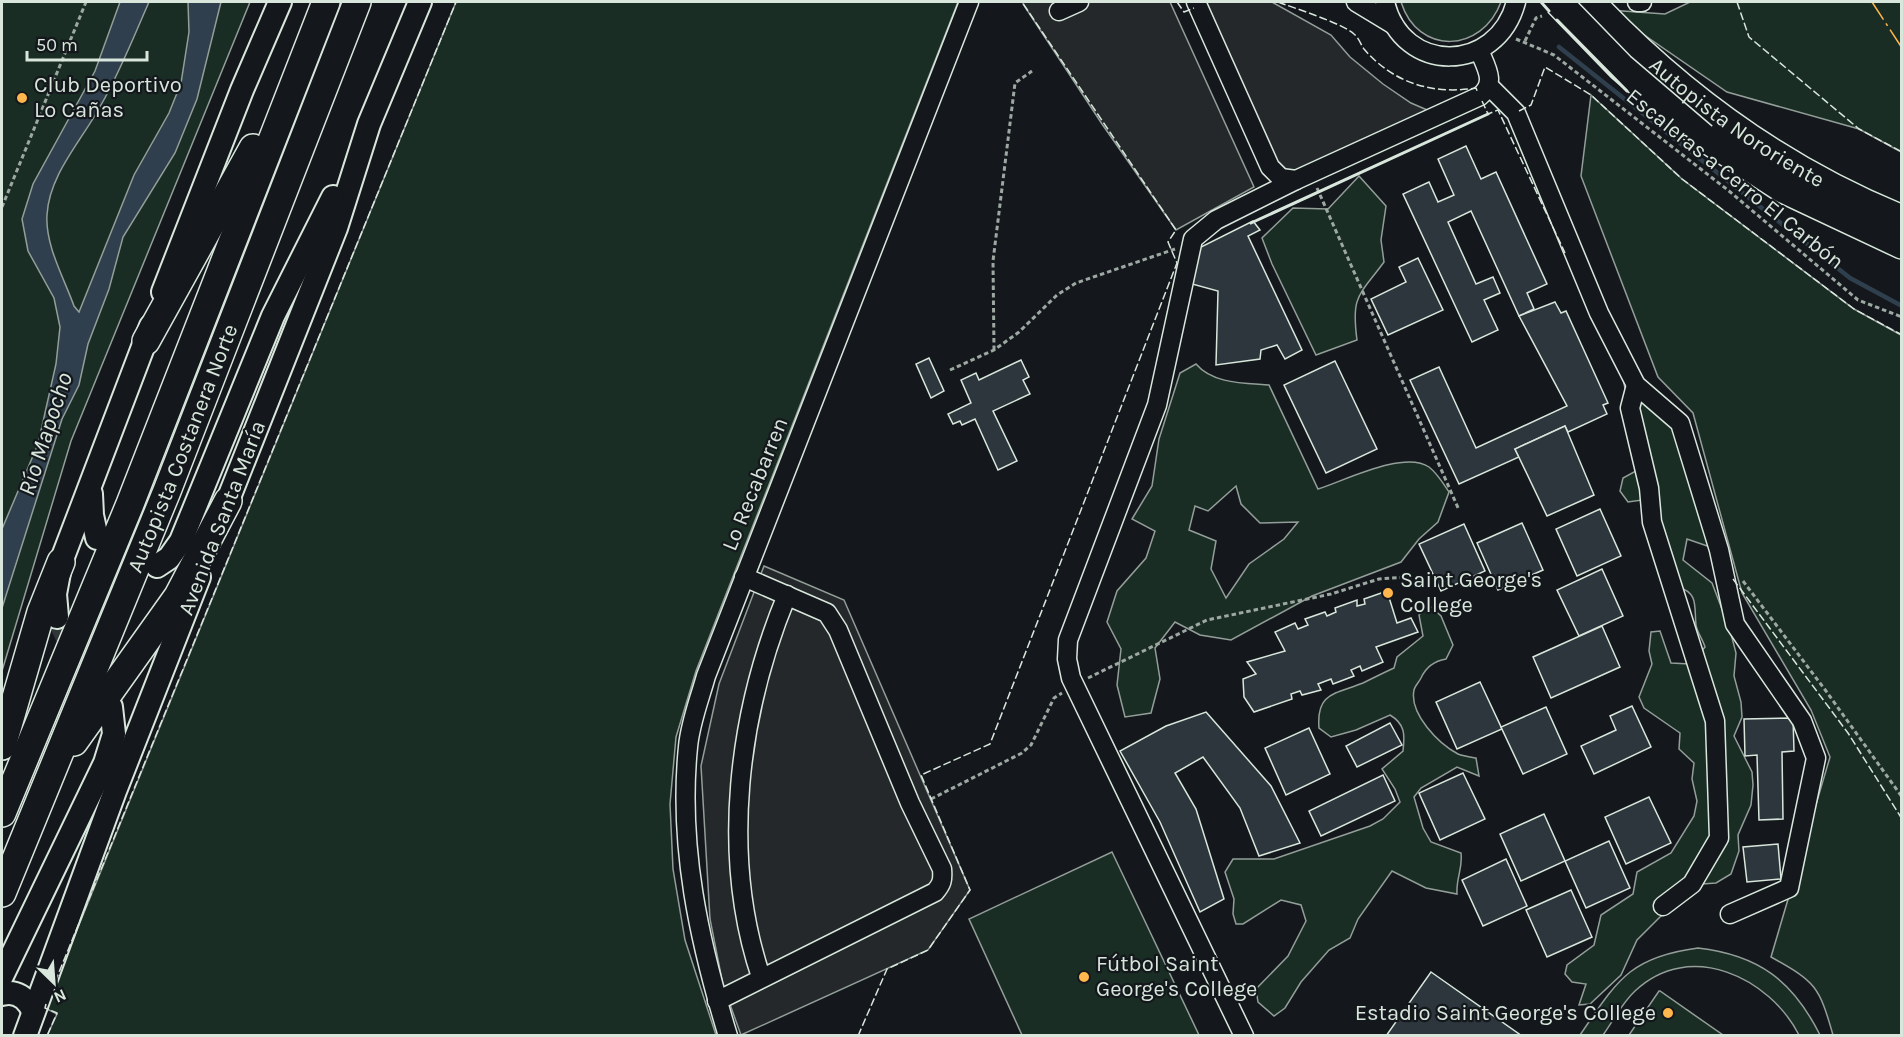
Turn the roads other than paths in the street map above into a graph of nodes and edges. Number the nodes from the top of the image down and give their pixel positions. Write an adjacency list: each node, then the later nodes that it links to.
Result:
1 (280, 2): 25 (main road)
2 (326, 2): 18 (highway, Autopista Costanera Norte)
3 (357, 2): 37 (highway, Autopista Costanera Norte)
4 (969, 2): 32 (street, Lo Recabarren)
5 (1079, 2): 15 (street)
6 (1196, 2): 22 (street)
7 (1356, 2): 16 (street)
8 (1385, 2): 16 (street)
9 (1516, 2): 17 (street)
10 (1558, 2): 21 (highway, Autopista Nororiente, bridge)
11 (1591, 2): 21 (highway, Autopista Nororiente)
12 (1637, 2): 13 (street)
13 (1642, 2)
14 (417, 5): 20 (main road, Avenida Santa María)
15 (1059, 11)
16 (1394, 25): 17 (street)
17 (1479, 50): 19 (street)
18 (295, 80): 25 (highway); 38 (highway, Autopista Costanera Norte)
19 (1489, 86): 22 (street); 26 (street)
20 (369, 124): 28 (main road, Avenida Santa María); 31 (main road)
21 (1711, 127): 23 (highway, Autopista Nororiente); 24 (highway, Autopista Nororiente)
22 (1303, 177): 48 (street)
23 (1902, 219)
24 (1902, 245)
25 (146, 341): 27 (main road)
26 (1636, 386): 40 (street); 41 (street)
27 (92, 480): 29 (main road); 30 (main road)
28 (228, 501): 37 (highway); 46 (main road, Avenida Santa María)
29 (97, 538)
30 (61, 562): 34 (main road); 36 (highway)
31 (157, 566)
32 (744, 577): 33 (street); 45 (street, Lo Recabarren)
33 (787, 595): 43 (street); 43 (street)
34 (57, 617)
35 (111, 707): 42 (main road)
36 (2, 746)
37 (41, 794): 39 (highway, Autopista Costanera Norte)
38 (2, 813)
39 (2, 893)
40 (1663, 906)
41 (1730, 914)
42 (2, 976)
43 (761, 977): 45 (street)
44 (2, 994): 46 (main road)
45 (717, 1001): 47 (street, Lo Recabarren)
46 (31, 1028)
47 (728, 1035)
48 (1244, 1035)

